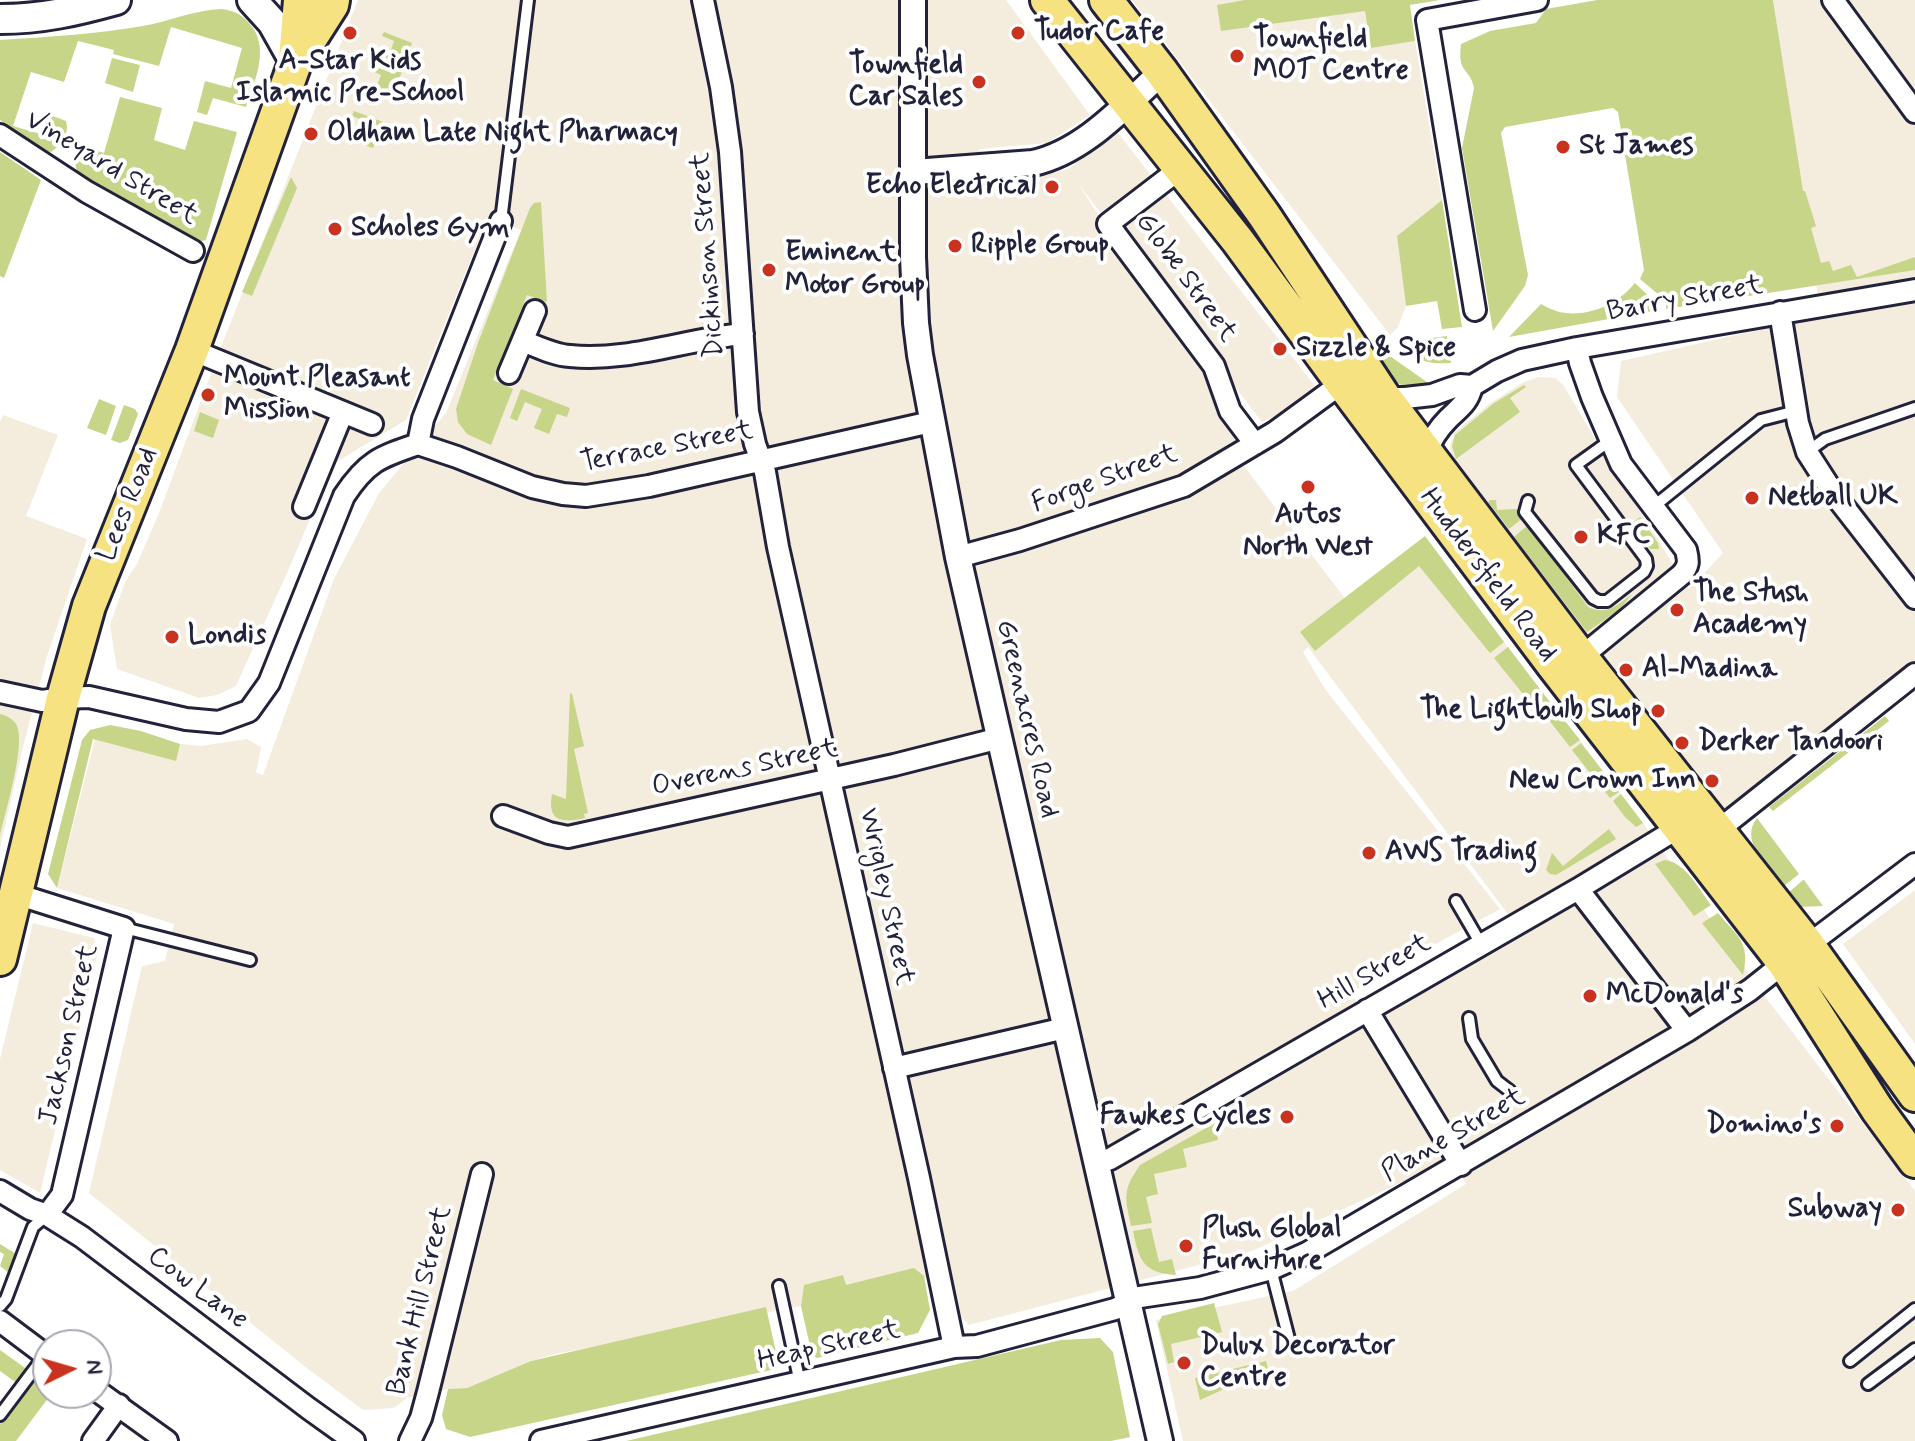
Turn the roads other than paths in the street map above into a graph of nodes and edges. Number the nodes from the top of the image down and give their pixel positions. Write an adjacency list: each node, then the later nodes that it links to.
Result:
1 (116, 0): 12 (main road)
2 (252, 0): 13 (main road)
3 (300, 0): 13 (main road, Lees Road)
4 (333, 0): 13 (main road, Lees Road)
5 (528, 0): 20 (lane)
6 (703, 0): 26 (street, Dickinson Street)
7 (913, 0): 19 (street, Greenacres Road)
8 (1047, 0): 15 (main road, Huddersfield Road)
9 (1106, 0): 14 (main road, Huddersfield Road)
10 (1537, 0): 23 (street)
11 (1833, 0): 16 (street)
12 (0, 19)
13 (295, 63): 29 (main road, Lees Road)
14 (1162, 72): 15 (street); 33 (main road, Huddersfield Road)
15 (1128, 102): 18 (main road, Huddersfield Road); 19 (street)
16 (1915, 112)
17 (0, 135): 21 (street, Vineyard Street)
18 (1181, 168): 31 (main road, Huddersfield Road); 41 (street, Globe Street)
19 (914, 172): 37 (street, Greenacres Road)
20 (501, 221): 40 (street)
21 (193, 251)
22 (1915, 290): 25 (street, Barry Street)
23 (1475, 310)
24 (535, 311): 27 (street)
25 (1780, 312): 28 (street, Barry Street); 35 (street)
26 (743, 334): 27 (street); 44 (street, Dickinson Street)
27 (523, 341): 30 (street)
28 (1577, 348): 32 (street, Barry Street); 39 (street)
29 (192, 350): 36 (street); 53 (main road, Lees Road)
30 (509, 373)
31 (1342, 383): 41 (street, Forge Street); 57 (main road, Huddersfield Road)
32 (1472, 386): 33 (street, Barry Street); 43 (street, Barry Street)
33 (1385, 398): 43 (main road, Huddersfield Road)
34 (1915, 408): 42 (lane)
35 (1796, 411): 42 (street); 47 (lane)
36 (343, 412): 38 (street); 46 (street)
37 (931, 422): 44 (street, Terrace Street); 48 (street, Greenacres Road)
38 (372, 424)
39 (1611, 440): 45 (lane); 47 (street)
40 (418, 444): 44 (street, Terrace Street); 53 (street)
41 (1255, 444): 48 (street, Forge Street)
42 (1807, 452): 49 (street)
43 (1426, 453): 50 (main road, Huddersfield Road)
44 (760, 459): 55 (street, Wrigley Street)
45 (1528, 501)
46 (304, 507)
47 (1653, 507): 50 (street)
48 (958, 557): 54 (street, Greenacres Road)
49 (1915, 598)
50 (1581, 657): 58 (main road, Huddersfield Road)
51 (1915, 674): 58 (street)
52 (0, 692): 53 (street)
53 (63, 698): 61 (main road, Lees Road)
54 (1000, 738): 55 (street, Overens Street); 70 (street, Greenacres Road)
55 (830, 778): 56 (street, Overens Street); 72 (street, Wrigley Street)
56 (503, 816)
57 (1680, 827): 60 (street, Hill Street); 65 (main road, Huddersfield Road)
58 (1717, 831): 65 (main road, Huddersfield Road)
59 (1915, 864): 65 (street, Plane Street)
60 (1578, 889): 64 (street, Hill Street); 71 (street)
61 (16, 894): 63 (street, Jackson Street); 66 (main road, Lees Road)
62 (1456, 901): 64 (lane)
63 (124, 928): 67 (lane); 80 (street, Jackson Street)
64 (1481, 944): 68 (street, Hill Street)
65 (1796, 954): 71 (street, Plane Street); 73 (main road, Huddersfield Road); 75 (main road, Huddersfield Road)
66 (0, 959)
67 (250, 960)
68 (1367, 1010): 76 (street, Hill Street); 77 (street)
69 (1469, 1018): 74 (lane)
70 (1065, 1028): 72 (street); 76 (street, Greenacres Road)
71 (1687, 1031): 77 (street, Plane Street)
72 (894, 1068): 89 (street, Wrigley Street)
73 (1909, 1074)
74 (1510, 1091)
75 (1915, 1161)
76 (1096, 1164): 83 (street, Greenacres Road)
77 (1461, 1165): 81 (street, Plane Street)
78 (482, 1174): 101 (street, Bank Hill Street)
79 (0, 1191): 80 (street, Cow Lane)
80 (47, 1215): 84 (lane); 100 (street, Cow Lane)
81 (1271, 1269): 83 (street, Plane Street); 87 (lane)
82 (779, 1286): 93 (lane)
83 (1127, 1302): 89 (street, Heap Street); 103 (street, Greenacres Road)
84 (0, 1306)
85 (1915, 1309): 91 (lane)
86 (0, 1321): 88 (street)
87 (1290, 1343)
88 (32, 1345)
89 (954, 1347): 93 (street, Heap Street)
90 (1915, 1349): 94 (lane)
91 (1850, 1361)
92 (32, 1375): 97 (lane)
93 (800, 1383): 102 (street, Heap Street)
94 (1868, 1384)
95 (112, 1400): 96 (street)
96 (119, 1405): 98 (street); 99 (street)
97 (0, 1415)
98 (93, 1441)
99 (167, 1441)
100 (354, 1441)
101 (410, 1441)
102 (541, 1441)
103 (1160, 1441)

